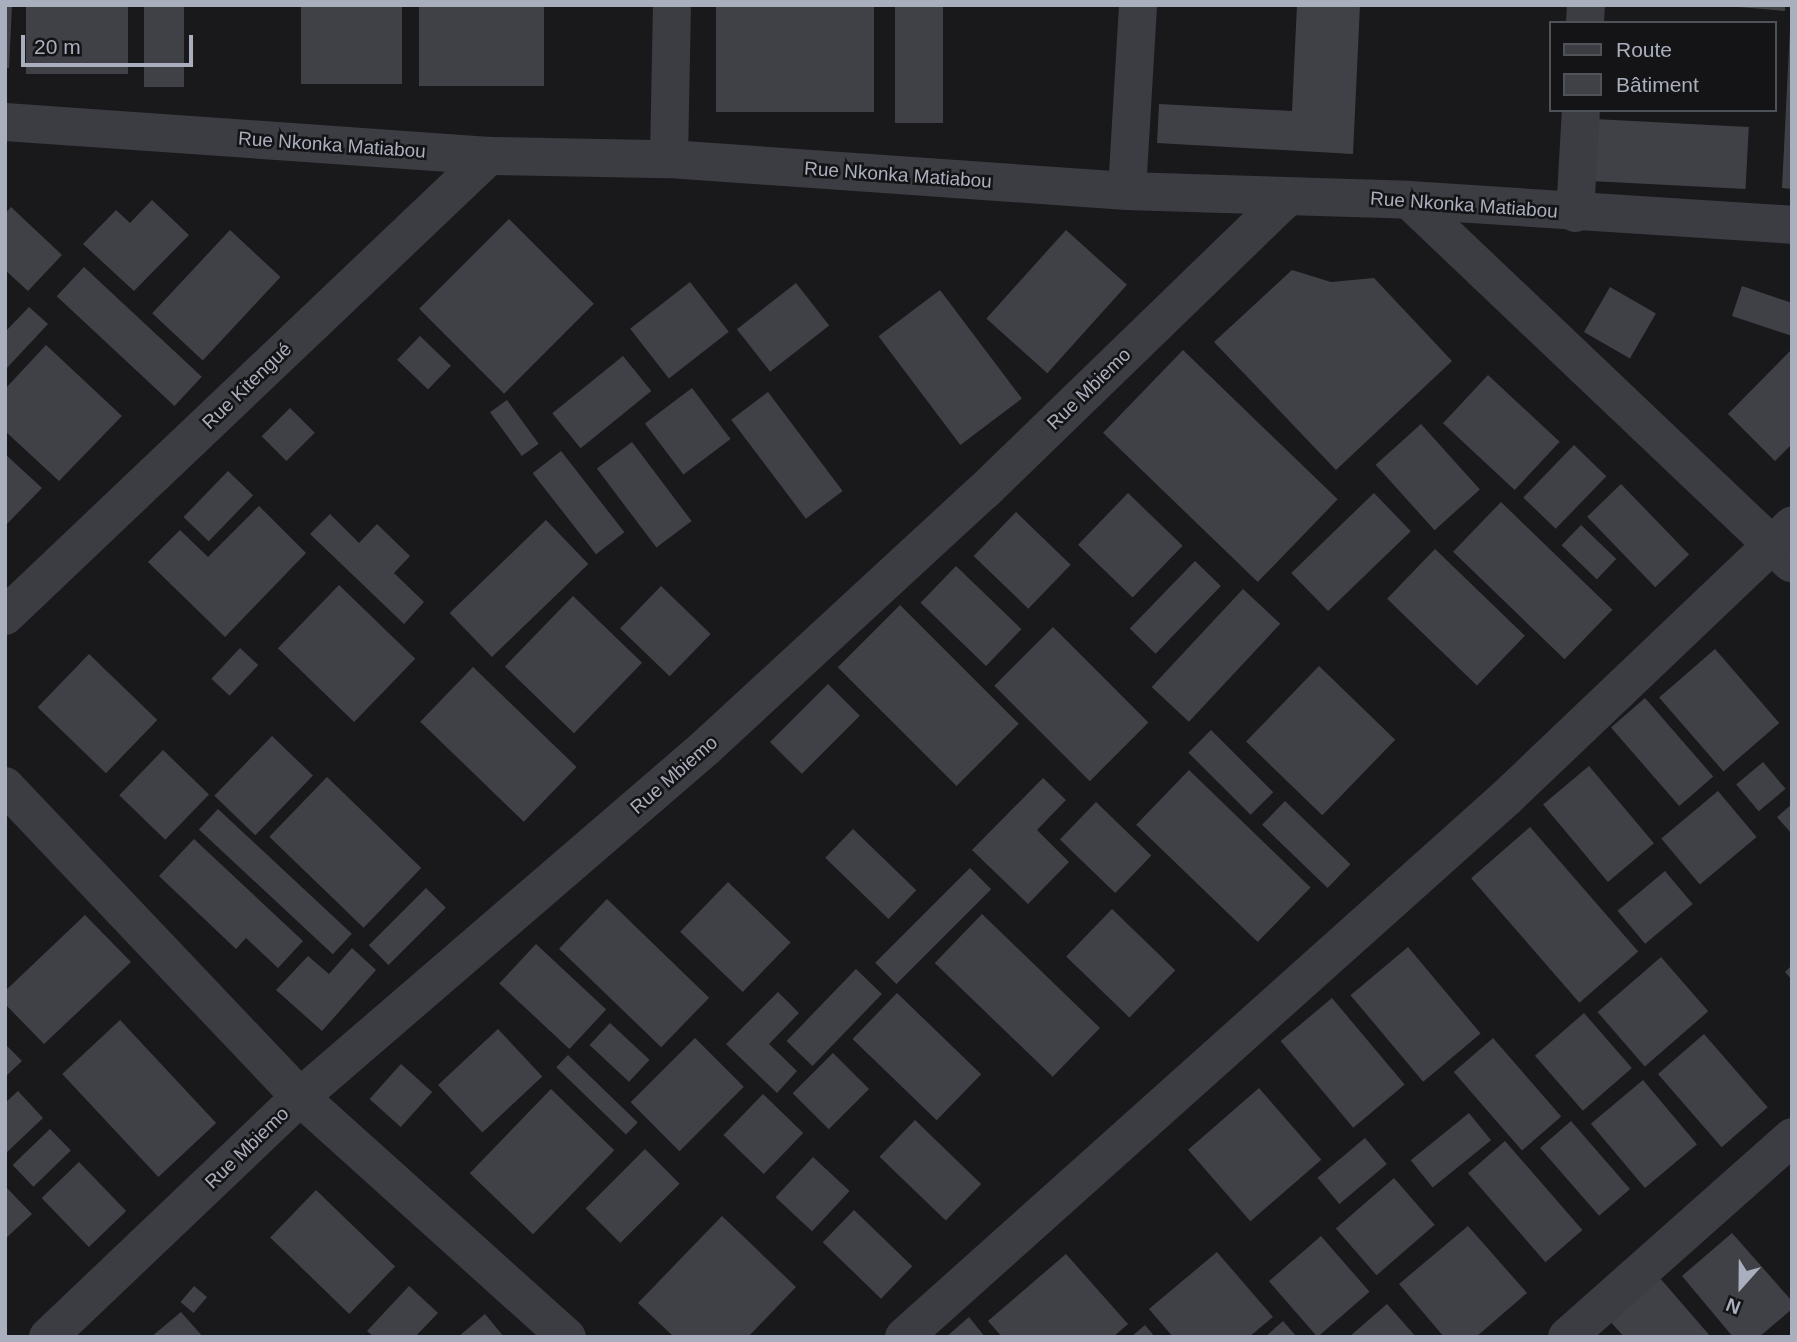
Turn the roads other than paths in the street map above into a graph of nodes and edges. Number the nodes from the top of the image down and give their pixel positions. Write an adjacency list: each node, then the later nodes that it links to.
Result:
1 (672, 5): 6 (street)
2 (1138, 5): 7 (street)
3 (1581, 112): 10 (street)
4 (5, 122): 5 (street, Rue Nkonka Matiabou)
5 (489, 156): 6 (street, Rue Nkonka Matiabou); 13 (street, Rue Kitengué)
6 (669, 159): 7 (street, Rue Nkonka Matiabou)
7 (1127, 191): 8 (street, Rue Nkonka Matiabou)
8 (1286, 198): 9 (street, Rue Nkonka Matiabou); 15 (street, Rue Mbiemo)
9 (1409, 200): 10 (street, Rue Nkonka Matiabou); 12 (street)
10 (1575, 213): 11 (street, Rue Nkonka Matiabou)
11 (1792, 225)
12 (1785, 545): 19 (street)
13 (5, 616)
14 (5, 786): 15 (street)
15 (300, 1097): 17 (street, Rue Mbiemo); 18 (street)
16 (1792, 1137): 20 (street)
17 (48, 1337)
18 (566, 1337)
19 (904, 1337)
20 (1567, 1337)

